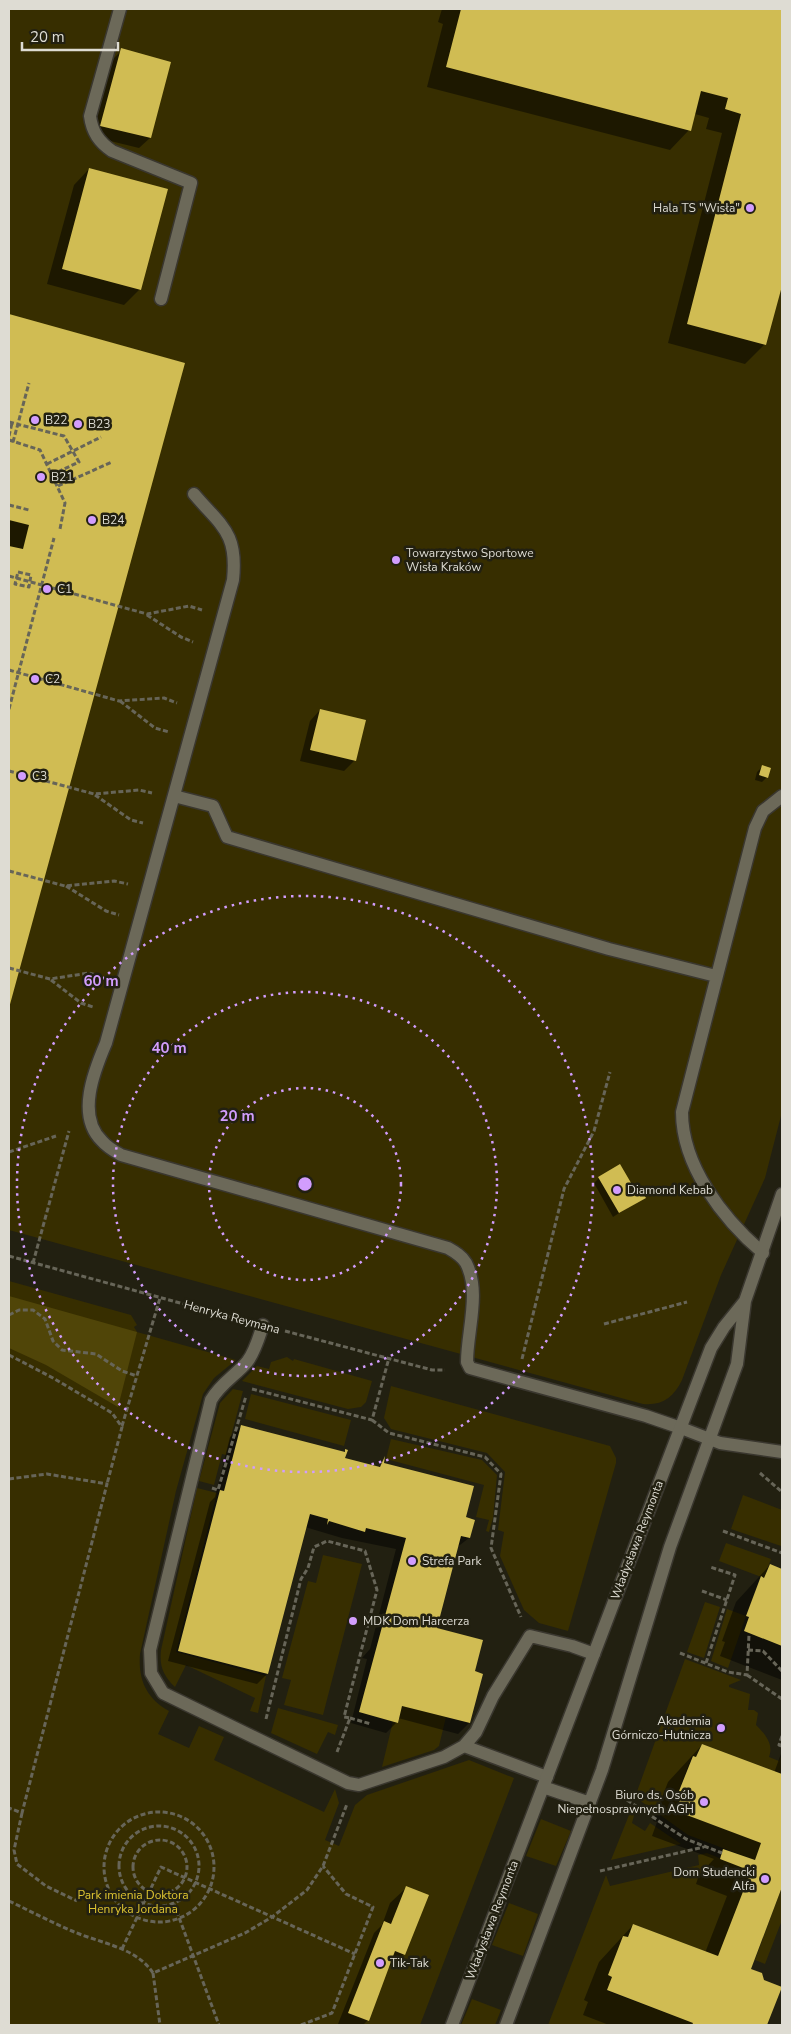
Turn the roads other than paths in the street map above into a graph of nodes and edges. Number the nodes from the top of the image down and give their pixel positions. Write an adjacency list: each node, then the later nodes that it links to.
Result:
1 (120, 9): 2 (street)
2 (161, 299)
3 (194, 494): 4 (street)
4 (174, 796): 6 (street); 11 (street)
5 (782, 796): 6 (street)
6 (716, 976): 8 (street)
7 (782, 1194): 8 (street, Władysława Reymonta)
8 (763, 1253): 9 (street, Władysława Reymonta)
9 (745, 1301): 11 (street, Władysława Reymonta); 12 (street, Władysława Reymonta)
10 (263, 1325): 15 (street)
11 (681, 1428): 12 (street); 14 (street, Władysława Reymonta)
12 (709, 1439): 13 (street); 17 (street, Władysława Reymonta)
13 (782, 1452)
14 (594, 1654): 15 (street); 16 (street, Władysława Reymonta)
15 (464, 1746): 16 (street)
16 (545, 1782): 17 (street); 18 (street, Władysława Reymonta)
17 (590, 1804): 19 (street, Władysława Reymonta)
18 (452, 2025)
19 (506, 2025)

